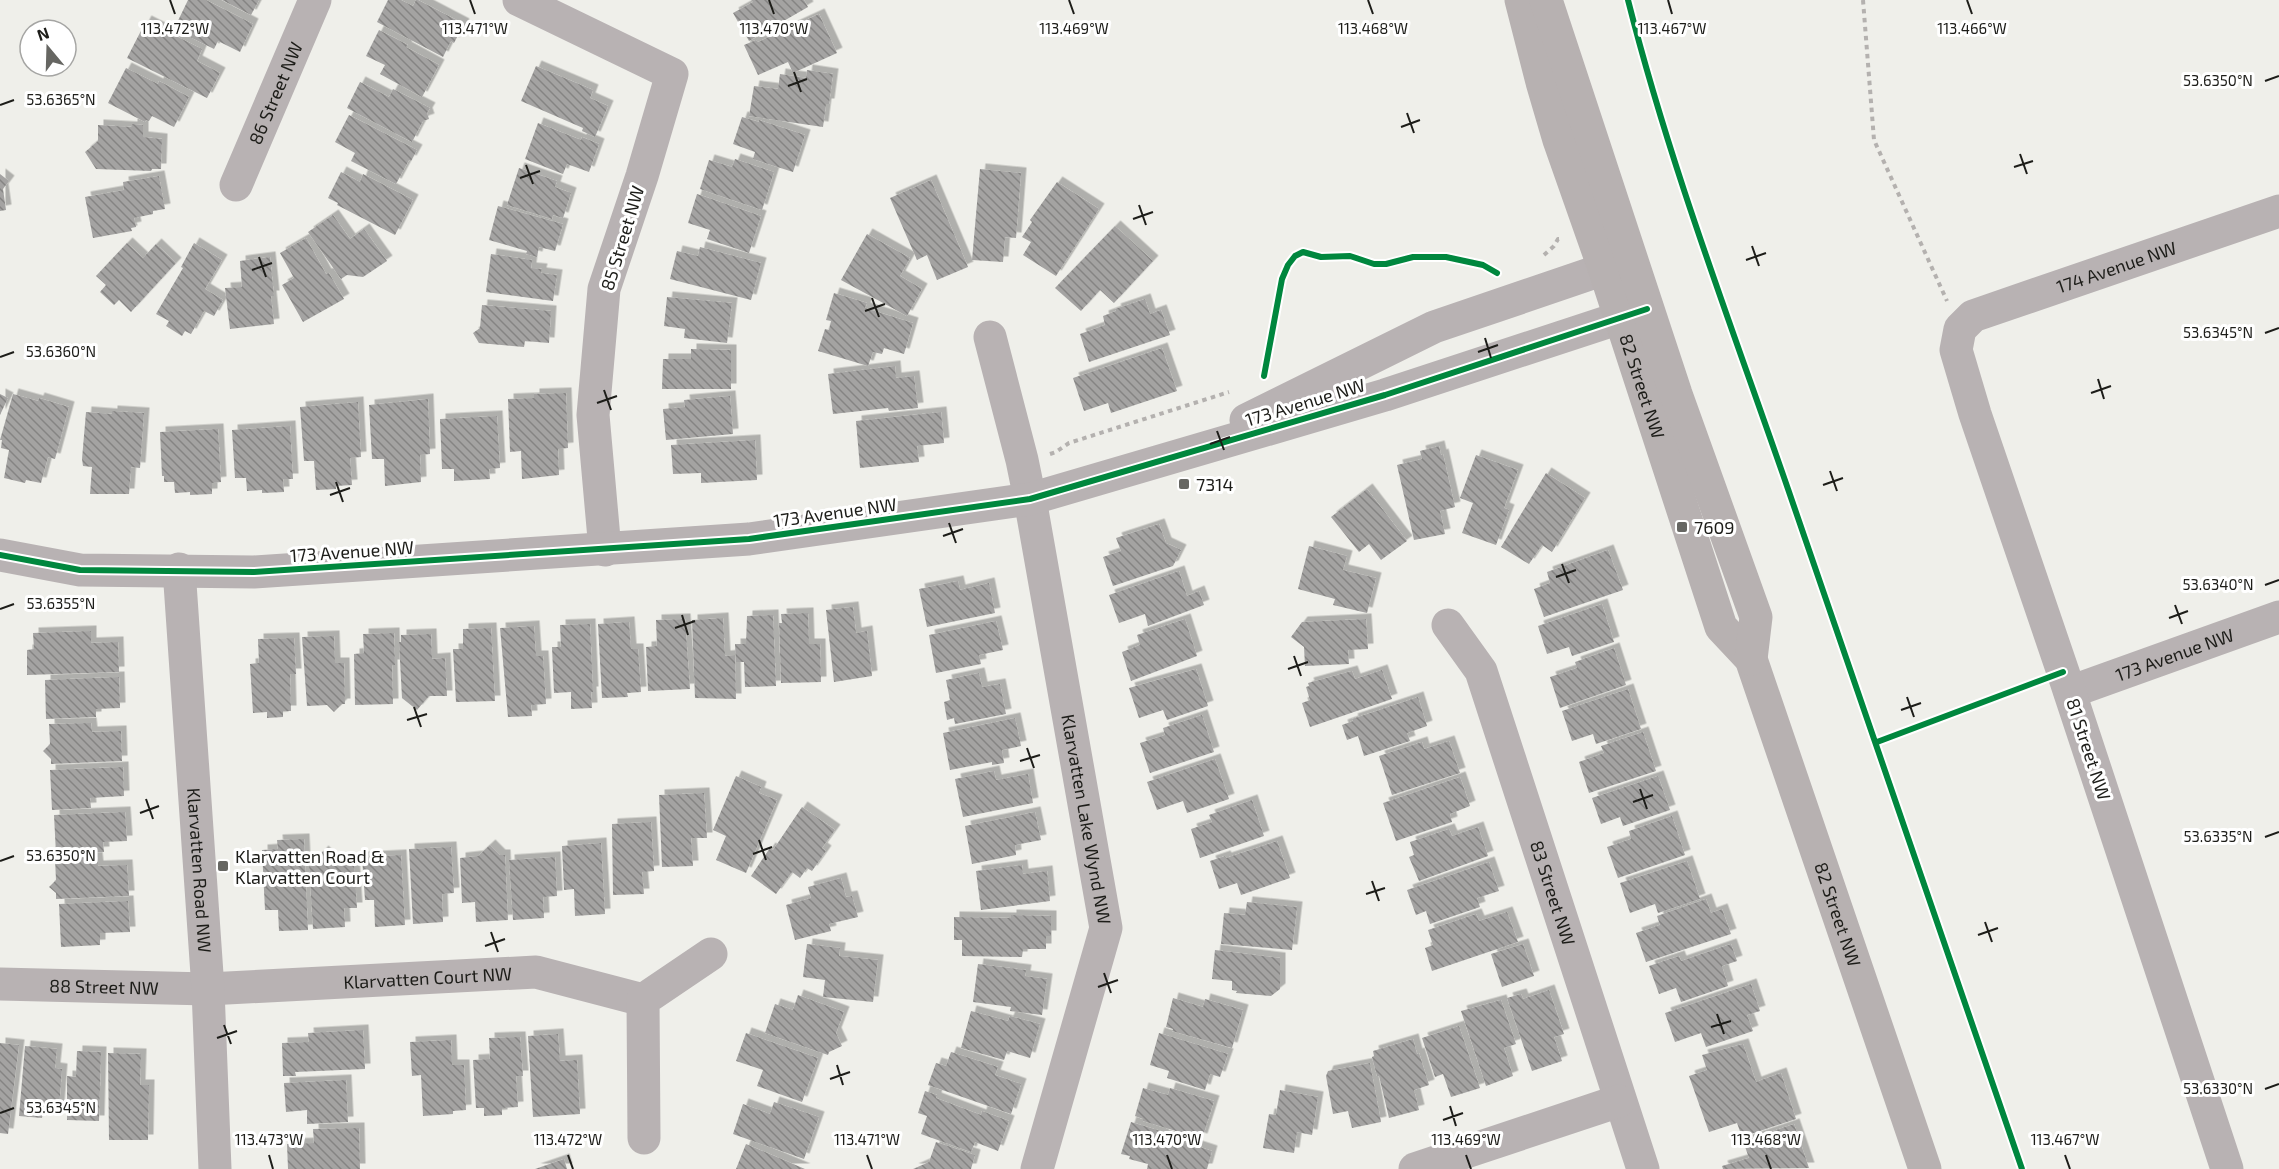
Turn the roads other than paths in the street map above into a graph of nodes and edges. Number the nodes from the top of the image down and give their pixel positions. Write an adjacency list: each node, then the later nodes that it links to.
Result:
1 (315, 0): 5 (street, 86 Street NW)
2 (519, 0): 13 (street, 85 Street NW)
3 (1521, 0): 7 (main road, 82 Street NW)
4 (1546, 0): 7 (main road, 82 Street NW)
5 (236, 185)
6 (2279, 211): 9 (street, 174 Avenue NW)
7 (1618, 264): 8 (main road, 82 Street NW); 11 (street, 173 Avenue NW)
8 (1633, 314): 11 (street, 173 Avenue NW); 29 (main road, 82 Street NW)
9 (1960, 329): 18 (street, 81 Street NW)
10 (990, 337): 12 (street)
11 (1169, 459): 12 (street, 173 Avenue NW)
12 (1030, 498): 13 (street, 173 Avenue NW); 26 (street, Klarvatten Lake Wynd NW)
13 (605, 550): 15 (street, 173 Avenue NW)
14 (0, 555): 15 (street, 173 Avenue NW)
15 (179, 570): 21 (street, Klarvatten Road NW)
16 (2279, 617): 18 (street, 173 Avenue NW)
17 (1448, 625): 23 (street, 83 Street NW)
18 (2070, 692): 30 (street, 81 Street NW)
19 (711, 954): 22 (street)
20 (0, 984): 21 (street, 88 Street NW)
21 (208, 989): 22 (street, Klarvatten Court NW); 25 (street, Klarvatten Road NW)
22 (643, 1000): 24 (street)
23 (1619, 1101): 27 (street); 28 (street, 83 Street NW)
24 (644, 1138)
25 (215, 1169)
26 (1037, 1169)
27 (1415, 1169)
28 (1643, 1169)
29 (1925, 1169)
30 (2227, 1169)

